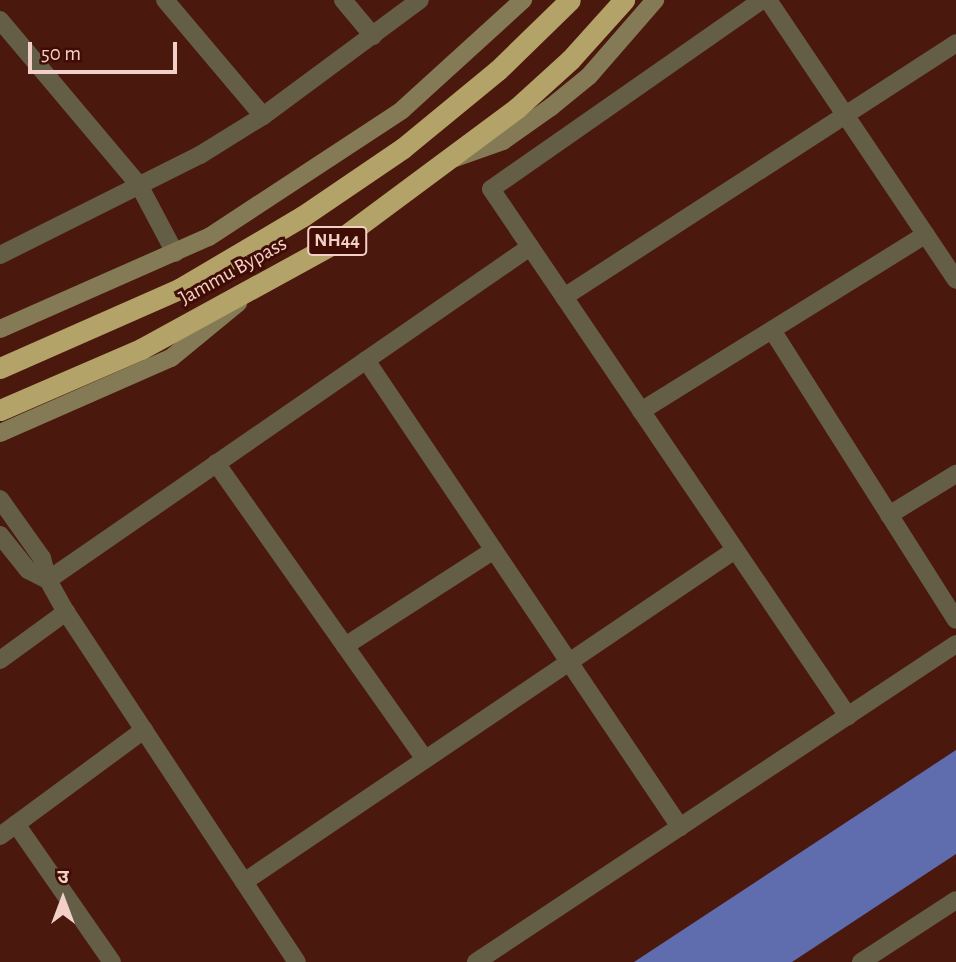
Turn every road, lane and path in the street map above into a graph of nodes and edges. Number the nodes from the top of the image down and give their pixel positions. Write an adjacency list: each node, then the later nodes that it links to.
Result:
1 (165, 0): 14 (street)
2 (343, 0): 11 (street)
3 (420, 0): 11 (street)
4 (523, 0): 19 (street)
5 (570, 0): 27 (highway, Jammu Bypass / NH44)
6 (624, 0): 15 (highway, Jammu Bypass / NH44)
7 (655, 0): 15 (street)
8 (762, 0): 18 (street)
9 (768, 0): 13 (street)
10 (0, 20): 16 (street)
11 (373, 36): 14 (street)
12 (956, 43): 13 (street)
13 (848, 113): 17 (street); 23 (street)
14 (263, 116): 16 (street)
15 (448, 161): 22 (highway, Jammu Bypass / NH44)
16 (139, 186): 19 (street); 20 (street)
17 (926, 234): 21 (street); 25 (street)
18 (530, 247): 23 (street); 26 (street)
19 (175, 253): 24 (street)
20 (0, 255)
21 (956, 281)
22 (252, 292): 28 (highway, Jammu Bypass / NH44); 30 (street)
23 (564, 297): 29 (street)
24 (0, 329)
25 (772, 330): 29 (street); 34 (street)
26 (366, 360): 31 (street); 36 (street)
27 (0, 368)
28 (0, 410)
29 (641, 411): 37 (street)
30 (0, 433)
31 (216, 463): 38 (street); 42 (street)
32 (956, 474): 34 (street)
33 (0, 499): 38 (street)
34 (890, 515): 40 (street)
35 (0, 535): 38 (street)
36 (494, 550): 42 (street); 44 (street)
37 (736, 550): 44 (street); 45 (street)
38 (48, 580): 39 (street)
39 (66, 612): 43 (street); 46 (street)
40 (956, 620)
41 (956, 644): 45 (street)
42 (345, 646): 47 (street)
43 (0, 660)
44 (569, 662): 47 (street); 49 (street)
45 (848, 716): 49 (street)
46 (144, 730): 48 (street); 51 (street)
47 (425, 760): 51 (street)
48 (16, 824): 50 (street); 53 (street)
49 (680, 827): 55 (street)
50 (0, 836)
51 (244, 882): 54 (street)
52 (956, 900): 56 (street)
53 (112, 962)
54 (297, 962)
55 (476, 962)
56 (861, 962)

